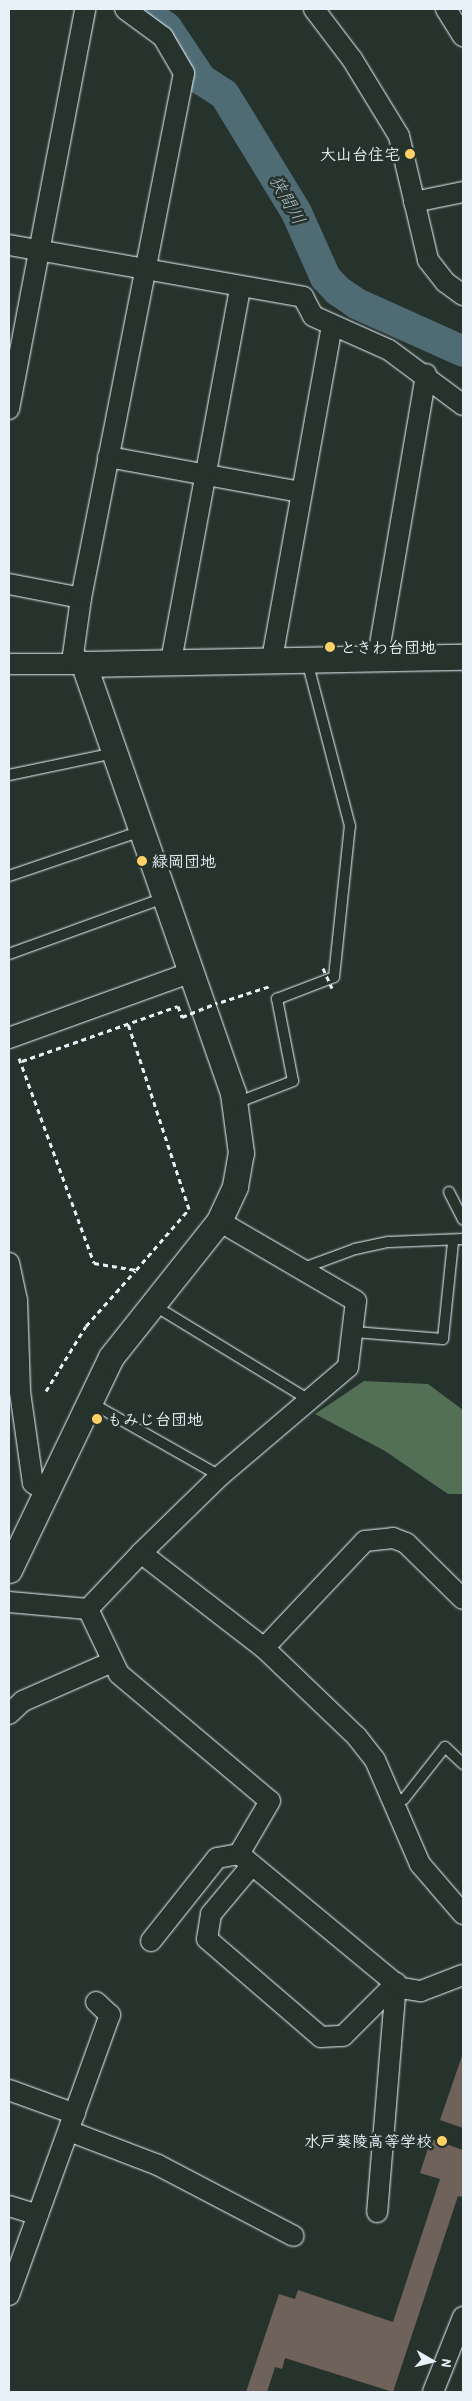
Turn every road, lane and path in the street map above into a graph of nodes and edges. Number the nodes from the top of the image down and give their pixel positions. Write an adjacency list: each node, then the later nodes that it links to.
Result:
1 (85, 9): 9 (street)
2 (124, 9): 10 (street)
3 (314, 9): 7 (street)
4 (446, 9): 5 (street)
5 (463, 36)
6 (463, 192): 7 (street)
7 (414, 202): 12 (street)
8 (9, 244): 9 (street)
9 (40, 250): 10 (street); 16 (street)
10 (145, 269): 11 (street); 17 (street)
11 (240, 287): 13 (street); 18 (street)
12 (463, 295)
13 (332, 326): 14 (street); 19 (street)
14 (426, 374): 15 (street); 22 (street)
15 (463, 405)
16 (9, 409)
17 (108, 457): 18 (street); 21 (street)
18 (206, 474): 19 (street); 26 (street)
19 (301, 492): 25 (street)
20 (9, 584): 21 (street)
21 (81, 598): 28 (street)
22 (378, 656): 23 (street); 24 (street)
23 (463, 657)
24 (306, 658): 25 (street); 41 (lane)
25 (272, 659): 26 (street)
26 (171, 661): 28 (street)
27 (9, 664): 28 (street)
28 (84, 664): 29 (street)
29 (115, 753): 30 (lane); 31 (street)
30 (9, 775)
31 (141, 831): 32 (lane); 33 (street)
32 (9, 876)
33 (164, 898): 34 (lane); 36 (street)
34 (9, 954)
35 (323, 968): 37 (path, bridge)
36 (190, 973): 40 (street); 41 (street)
37 (332, 988)
38 (218, 1003): 39 (path, bridge)
39 (128, 1024): 47 (path); 47 (path)
40 (9, 1038)
41 (236, 1103): 44 (street)
42 (449, 1192): 43 (lane)
43 (463, 1220)
44 (219, 1221): 48 (street); 49 (street)
45 (458, 1241): 48 (lane); 50 (lane)
46 (9, 1263): 55 (street)
47 (136, 1270): 51 (path)
48 (301, 1270): 50 (street)
49 (151, 1304): 52 (lane); 53 (street)
50 (354, 1332): 52 (street)
51 (46, 1391)
52 (309, 1400): 54 (street)
53 (88, 1401): 54 (lane); 55 (street)
54 (220, 1476): 56 (street)
55 (46, 1492): 57 (street)
56 (141, 1553): 60 (street); 61 (street)
57 (9, 1570)
58 (463, 1599): 61 (street)
59 (9, 1602): 60 (street)
60 (88, 1609): 62 (street)
61 (264, 1648): 65 (street)
62 (112, 1662): 63 (street); 66 (street)
63 (9, 1714)
64 (463, 1764): 65 (lane)
65 (394, 1800): 67 (street)
66 (246, 1860): 68 (street); 70 (street); 70 (street)
67 (463, 1914)
68 (151, 1941)
69 (463, 1975): 70 (street)
70 (396, 1984): 75 (street)
71 (96, 2002): 73 (street)
72 (9, 2090): 73 (street)
73 (72, 2123): 76 (street); 77 (street)
74 (9, 2206): 76 (street)
75 (376, 2212)
76 (38, 2216): 78 (street)
77 (294, 2236)
78 (9, 2294)
79 (463, 2318): 80 (street)
80 (433, 2392)

